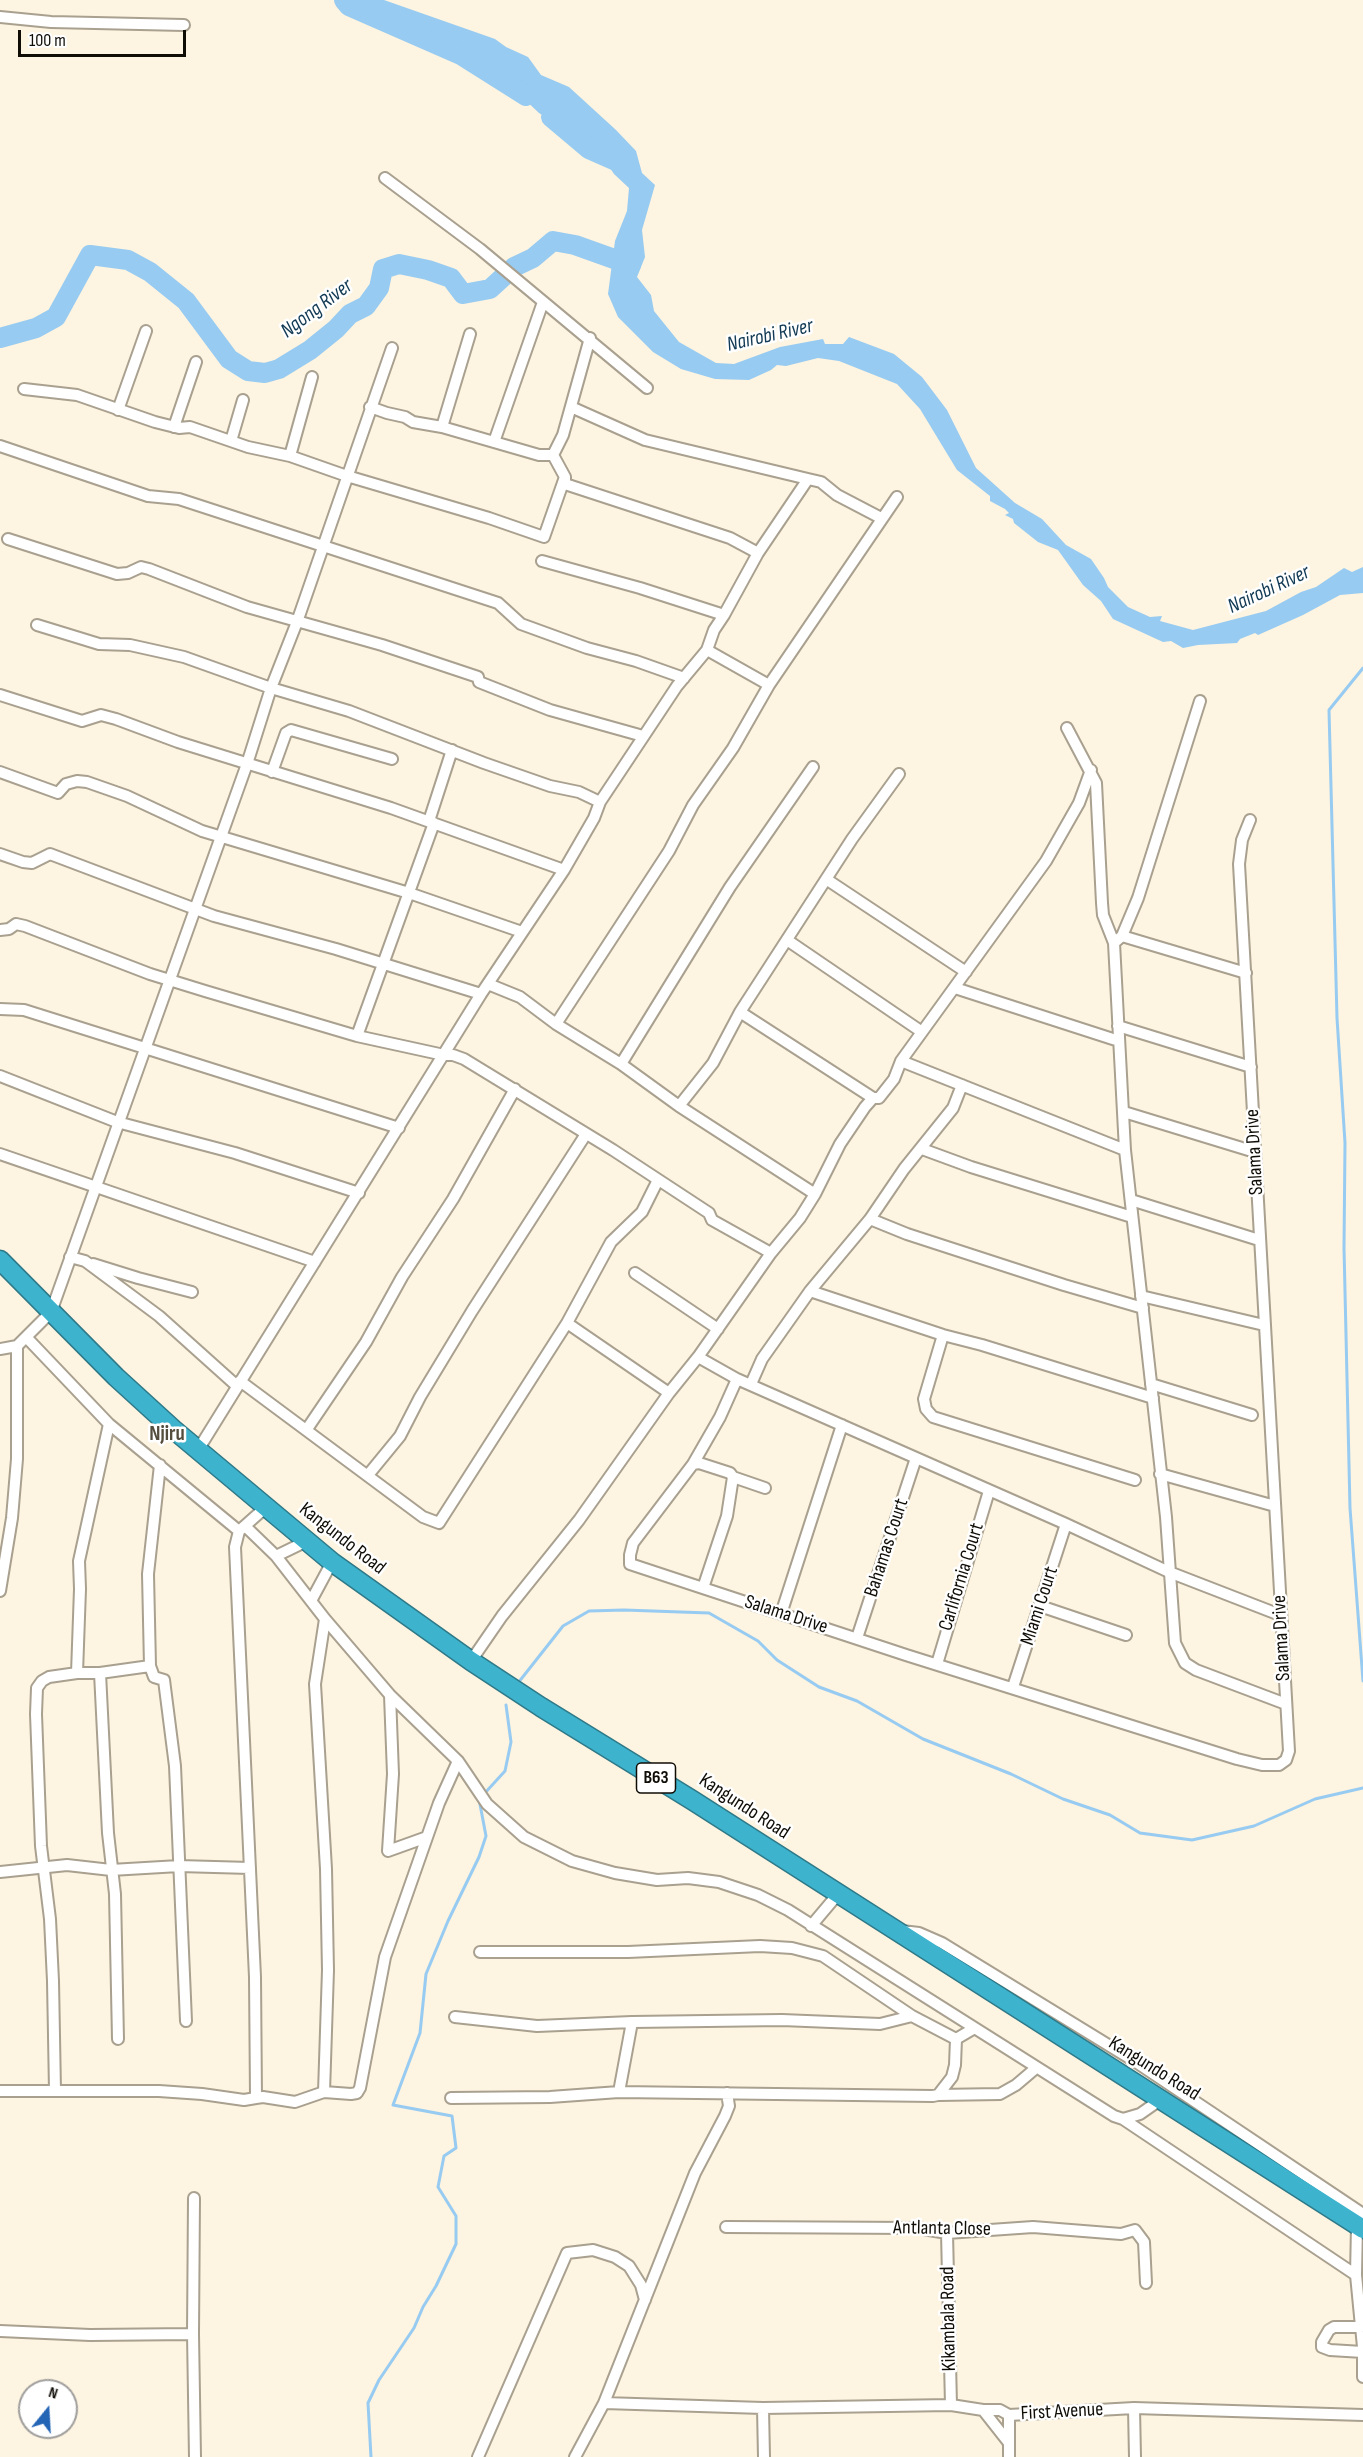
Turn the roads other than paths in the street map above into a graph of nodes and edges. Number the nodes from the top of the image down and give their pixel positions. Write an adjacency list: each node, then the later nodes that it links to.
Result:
1 (0, 17): 2 (street)
2 (184, 25)
3 (385, 178): 4 (street)
4 (543, 302): 7 (street); 20 (street)
5 (146, 331): 16 (street)
6 (470, 334): 18 (street)
7 (590, 338): 12 (street); 15 (street)
8 (392, 348): 14 (street)
9 (196, 362): 17 (street)
10 (312, 377): 23 (street)
11 (24, 388): 16 (street)
12 (647, 388)
13 (243, 400): 19 (street)
14 (370, 407): 18 (street); 24 (street)
15 (571, 407): 22 (street); 26 (street)
16 (118, 410): 17 (street)
17 (174, 427): 19 (street)
18 (442, 427): 20 (street)
19 (231, 441): 23 (street)
20 (494, 442): 22 (street)
21 (0, 446): 30 (street)
22 (553, 455): 25 (street)
23 (290, 456): 24 (street)
24 (347, 476): 25 (street); 30 (street)
25 (565, 477): 31 (street)
26 (808, 479): 28 (street); 31 (street)
27 (897, 496): 28 (street)
28 (881, 518): 38 (street)
29 (8, 539): 34 (street)
30 (322, 547): 34 (street); 37 (street)
31 (759, 553): 33 (street)
32 (542, 561): 33 (street)
33 (724, 615): 36 (street)
34 (297, 622): 39 (street); 43 (street)
35 (38, 625): 39 (street)
36 (707, 650): 37 (street); 38 (street)
37 (684, 678): 43 (street)
38 (769, 685): 74 (street)
39 (271, 688): 44 (street); 46 (street)
40 (0, 695): 46 (street)
41 (1200, 701): 63 (street)
42 (1067, 728): 48 (street)
43 (643, 736): 52 (street)
44 (452, 750): 52 (street); 54 (street)
45 (392, 759): 50 (street)
46 (247, 764): 50 (street); 55 (street)
47 (813, 767): 82 (street)
48 (1091, 770): 63 (street); 66 (street)
49 (0, 772): 55 (street)
50 (272, 772): 54 (street)
51 (899, 774): 58 (street)
52 (600, 802): 57 (street)
53 (1250, 820): 67 (street, Salama Drive)
54 (432, 822): 57 (street); 59 (street)
55 (220, 836): 59 (street); 60 (street)
56 (0, 854): 60 (street)
57 (564, 870): 62 (street)
58 (826, 879): 64 (street); 66 (street)
59 (410, 893): 62 (street); 65 (street)
60 (194, 909): 65 (street); 68 (street)
61 (0, 930): 68 (street)
62 (522, 932): 69 (street)
63 (1118, 939): 67 (street); 75 (street)
64 (787, 940): 73 (street); 76 (street)
65 (383, 964): 71 (street); 77 (street)
66 (966, 972): 70 (street)
67 (1246, 973): 83 (street, Salama Drive)
68 (168, 979): 77 (street); 79 (street)
69 (489, 984): 71 (street); 74 (street)
70 (955, 988): 76 (street); 78 (street)
71 (481, 994): 80 (street)
72 (0, 1009): 79 (street)
73 (740, 1012): 87 (street); 88 (street)
74 (556, 1024): 82 (street)
75 (1118, 1026): 78 (street); 83 (street)
76 (922, 1032): 81 (street)
77 (357, 1036): 80 (street)
78 (1119, 1041): 89 (street)
79 (144, 1049): 90 (street); 91 (street)
80 (444, 1055): 86 (street); 91 (street)
81 (901, 1061): 85 (street); 87 (street)
82 (621, 1064): 88 (street)
83 (1251, 1067): 95 (street, Salama Drive)
84 (0, 1076): 90 (street)
85 (962, 1085): 93 (street); 94 (street)
86 (515, 1089): 92 (street); 133 (street)
87 (873, 1098): 100 (street)
88 (679, 1106): 100 (street)
89 (1124, 1112): 94 (street); 95 (street)
90 (117, 1122): 98 (street); 99 (street)
91 (399, 1128): 99 (street)
92 (586, 1134): 97 (street); 139 (street)
93 (922, 1149): 102 (street); 103 (street)
94 (1125, 1150): 101 (street)
95 (1255, 1152): 104 (street, Salama Drive)
96 (0, 1154): 98 (street)
97 (658, 1180): 105 (street); 116 (street)
98 (95, 1185): 106 (street); 109 (street)
99 (359, 1193): 109 (street)
100 (815, 1194): 105 (street)
101 (1131, 1200): 102 (street); 104 (street)
102 (1132, 1218): 113 (street)
103 (870, 1219): 111 (street); 114 (street)
104 (1259, 1239): 117 (street, Salama Drive)
105 (771, 1254): 118 (street)
106 (70, 1257): 108 (street); 115 (street)
107 (0, 1260): 115 (highway, Kangundo Road / B63)
108 (85, 1261): 112 (street); 125 (street)
109 (315, 1262): 125 (street)
110 (635, 1273): 118 (street)
111 (810, 1291): 119 (street); 126 (street)
112 (192, 1292)
113 (1140, 1296): 114 (street); 117 (street)
114 (1143, 1308): 127 (street)
115 (51, 1312): 120 (street); 134 (highway, Kangundo Road / B63)
116 (567, 1323): 128 (street); 139 (street)
117 (1264, 1325): 144 (street, Salama Drive)
118 (718, 1329): 123 (street)
119 (943, 1335): 129 (street); 141 (street)
120 (27, 1338): 121 (street); 131 (street)
121 (17, 1346): 122 (street); 152 (street)
122 (0, 1349)
123 (698, 1357): 124 (street); 128 (street)
124 (737, 1379): 126 (street); 136 (street)
125 (238, 1384): 133 (street); 134 (street)
126 (751, 1384): 132 (street)
127 (1151, 1384): 129 (street); 130 (street)
128 (669, 1393): 162 (street)
129 (1152, 1398): 138 (street)
130 (1252, 1414)
131 (109, 1424): 137 (street); 165 (street)
132 (842, 1425): 135 (street); 157 (street)
133 (307, 1429): 139 (street)
134 (198, 1450): 145 (highway, Kangundo Road / B63)
135 (916, 1458): 143 (street); 161 (street, Bahamas Court)
136 (693, 1464): 140 (street); 153 (street, Salama Drive)
137 (160, 1465): 147 (street); 164 (street)
138 (1160, 1474): 144 (street); 151 (street)
139 (368, 1475)
140 (733, 1477): 142 (street); 153 (street)
141 (1135, 1480)
142 (765, 1488)
143 (989, 1491): 146 (street); 163 (street, Carlifornia Court)
144 (1275, 1506): 158 (street, Salama Drive)
145 (266, 1507): 147 (street); 148 (highway, Kangundo Road / B63)
146 (1066, 1524): 151 (street); 156 (street, Miami Court)
147 (242, 1529): 149 (street); 174 (street)
148 (307, 1541): 149 (street); 150 (highway, Kangundo Road / B63)
149 (276, 1556): 155 (street)
150 (332, 1562): 155 (street); 162 (highway, Kangundo Road / B63)
151 (1169, 1572): 158 (street); 169 (street)
152 (0, 1586): 154 (street)
153 (703, 1588): 157 (street, Salama Drive)
154 (0, 1591)
155 (311, 1601): 159 (street)
156 (1040, 1606): 160 (street); 167 (street, Miami Court)
157 (781, 1614): 161 (street, Salama Drive)
158 (1280, 1615): 169 (street, Salama Drive)
159 (325, 1619): 168 (street); 191 (street)
160 (1126, 1635)
161 (857, 1638): 163 (street, Salama Drive)
162 (471, 1661): 177 (highway, Kangundo Road / B63)
163 (937, 1664): 167 (street, Salama Drive)
164 (150, 1666): 166 (street); 172 (street)
165 (77, 1673): 166 (street); 173 (street)
166 (100, 1673): 175 (street)
167 (1013, 1687): 169 (street, Salama Drive)
168 (390, 1695): 170 (street); 171 (street)
169 (1286, 1704)
170 (458, 1761): 171 (street); 178 (street)
171 (427, 1837): 191 (street)
172 (178, 1866): 174 (street); 175 (street); 183 (street)
173 (44, 1867): 175 (street); 176 (street); 190 (street)
174 (250, 1868): 195 (street)
175 (111, 1870): 186 (street)
176 (0, 1872)
177 (838, 1894): 178 (street); 179 (highway, Kangundo Road / B63)
178 (811, 1926): 185 (street)
179 (893, 1930): 197 (highway, Kangundo Road / B63); 200 (street)
180 (480, 1952): 181 (street)
181 (912, 2016): 184 (street); 187 (street)
182 (455, 2017): 184 (street)
183 (186, 2021)
184 (632, 2022): 192 (street)
185 (973, 2029): 187 (street); 188 (street)
186 (118, 2038)
187 (956, 2039): 194 (street)
188 (1036, 2068): 194 (street); 198 (street)
189 (0, 2091): 190 (street)
190 (55, 2091): 195 (street)
191 (324, 2092): 195 (street)
192 (620, 2092): 193 (street); 196 (street)
193 (727, 2093): 194 (street); 205 (street)
194 (938, 2095)
195 (256, 2098)
196 (451, 2098)
197 (1160, 2100): 198 (street); 200 (highway, Kangundo Road / B63)
198 (1123, 2119): 203 (street)
199 (194, 2198): 208 (street)
200 (1361, 2223): 203 (street)
201 (726, 2227): 202 (street, Antlanta Close)
202 (947, 2233): 204 (street, Antlanta Close); 212 (street, Kikambala Road)
203 (1356, 2275): 206 (street)
204 (1146, 2283)
205 (645, 2300): 211 (street); 220 (street)
206 (1361, 2327): 209 (street); 209 (street)
207 (0, 2331): 208 (street)
208 (193, 2334): 219 (street)
209 (1363, 2352): 210 (street)
210 (1363, 2377)
211 (604, 2403): 213 (street, First Avenue); 221 (street)
212 (951, 2405): 213 (street, First Avenue); 215 (street, First Avenue)
213 (763, 2408): 222 (street)
214 (1134, 2408): 216 (street, First Avenue); 217 (street, First Avenue); 224 (street)
215 (983, 2410): 216 (street, First Avenue); 218 (street)
216 (1009, 2415): 218 (street)
217 (1363, 2415)
218 (1009, 2443): 223 (street)
219 (195, 2457)
220 (478, 2457)
221 (575, 2457)
222 (764, 2457)
223 (1009, 2457)
224 (1135, 2457)

